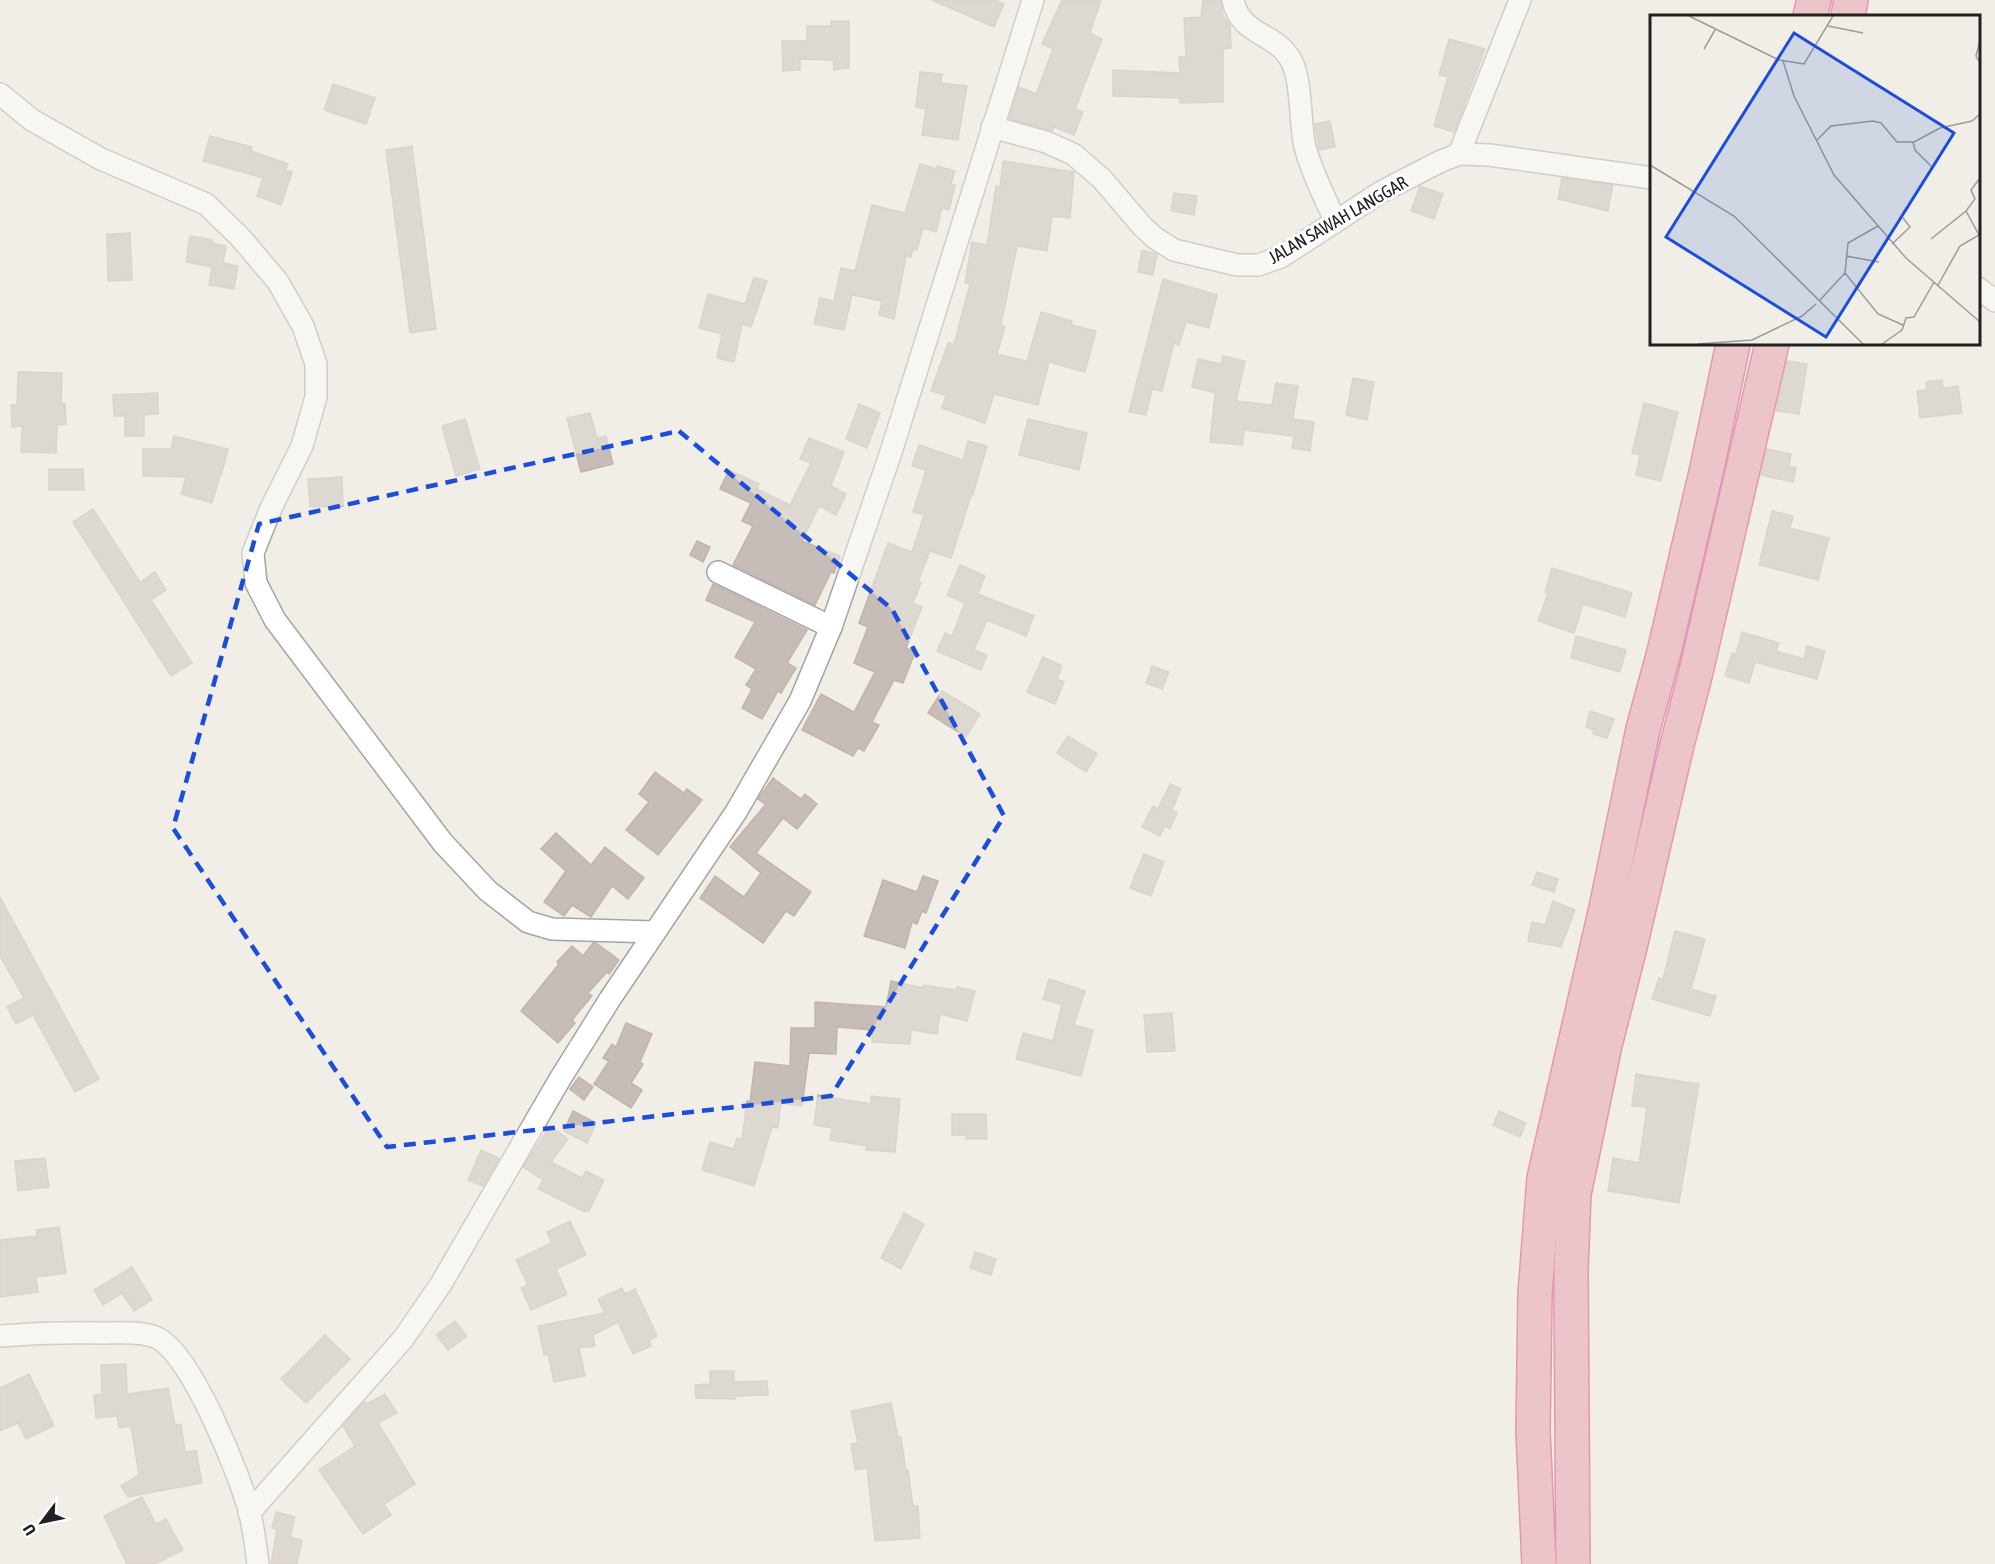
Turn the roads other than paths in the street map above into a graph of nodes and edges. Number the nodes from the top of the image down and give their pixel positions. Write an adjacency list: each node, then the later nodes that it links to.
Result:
1 (1033, 0): 9 (street)
2 (1233, 0): 12 (street)
3 (1520, 0): 10 (street)
4 (1814, 0): 6 (highway)
5 (1851, 0): 7 (highway)
6 (1810, 15)
7 (1848, 15)
8 (0, 94): 19 (street)
9 (992, 127): 12 (street, JALAN SAWAH LANGGAR); 18 (street)
10 (1459, 154): 11 (street, JALAN SAWAH LANGGAR); 12 (street, JALAN SAWAH LANGGAR)
11 (1650, 177)
12 (1335, 220)
13 (1980, 290): 14 (street)
14 (1995, 301)
15 (1733, 345): 23 (highway)
16 (1772, 345): 24 (highway)
17 (718, 572): 18 (street)
18 (831, 627): 19 (street)
19 (654, 932): 21 (street)
20 (0, 1336): 21 (street)
21 (249, 1513): 22 (street)
22 (258, 1564)
23 (1539, 1564)
24 (1573, 1564)

